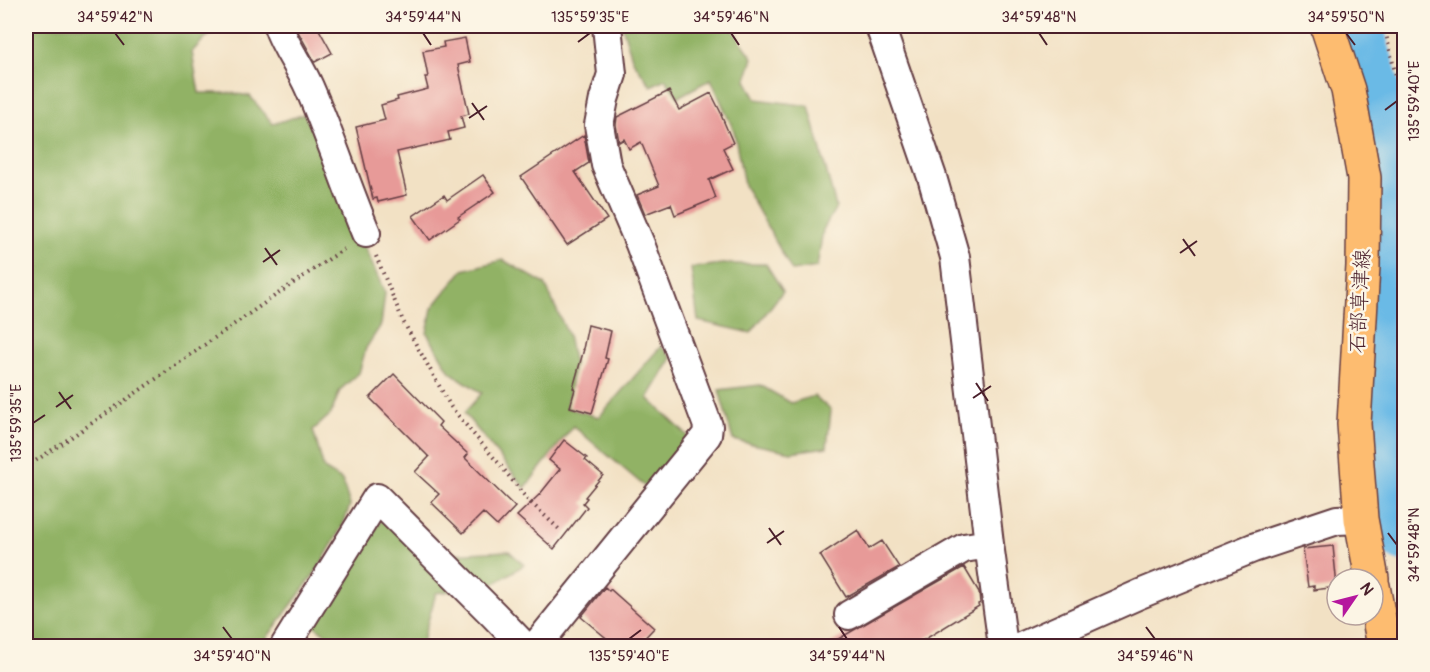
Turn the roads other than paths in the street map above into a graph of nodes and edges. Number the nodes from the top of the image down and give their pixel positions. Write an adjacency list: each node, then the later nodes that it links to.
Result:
1 (278, 26): 5 (street)
2 (607, 26): 13 (street)
3 (880, 26): 7 (street)
4 (1327, 26): 6 (main road, 石部草津線)
5 (366, 233)
6 (1361, 519): 8 (main road, 石部草津線); 15 (street)
7 (989, 544): 9 (street); 14 (street)
8 (1370, 567)
9 (849, 615)
10 (1381, 627): 16 (main road)
11 (285, 646): 12 (street)
12 (524, 646)
13 (536, 646)
14 (1003, 646)
15 (1023, 646)
16 (1384, 646)

